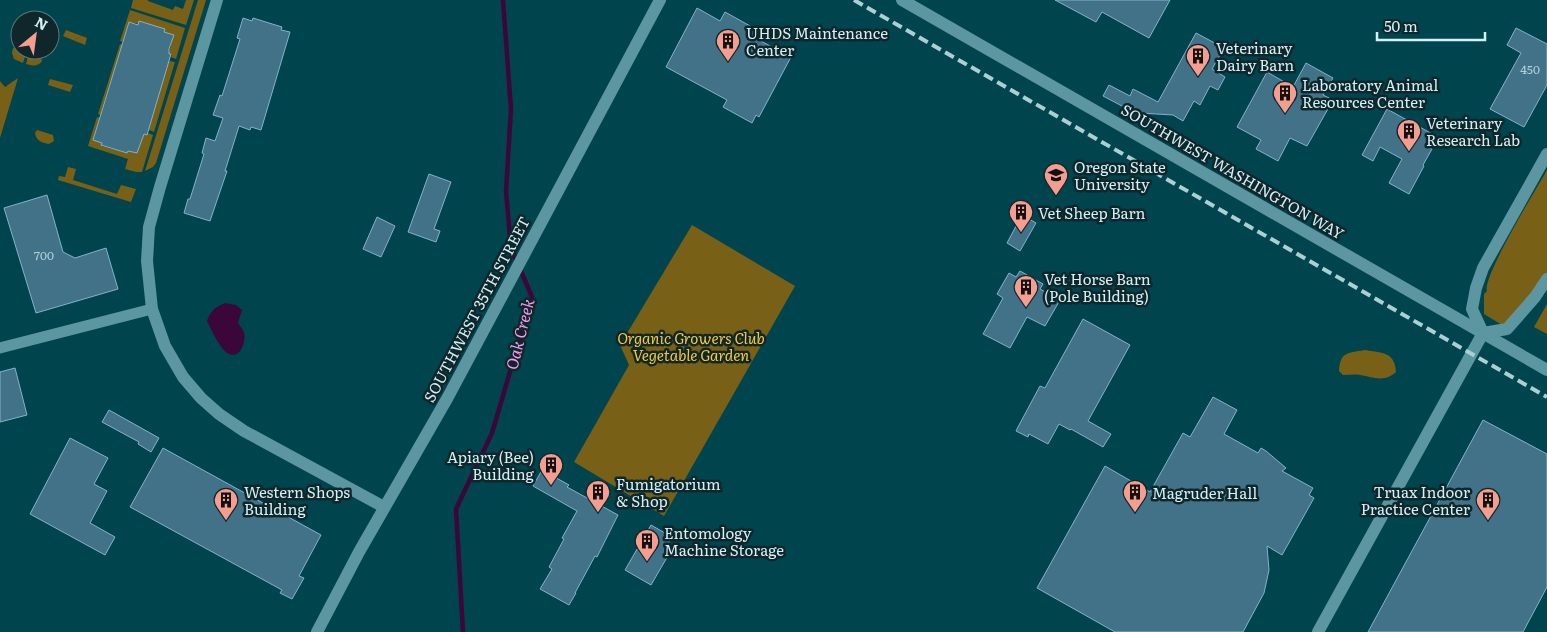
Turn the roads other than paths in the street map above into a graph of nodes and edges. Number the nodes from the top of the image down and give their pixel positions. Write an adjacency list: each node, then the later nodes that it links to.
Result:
1 (217, 0): 6 (street)
2 (660, 0): 10 (street, SOUTHWEST 35TH STREET)
3 (902, 0): 7 (street, SOUTHWEST WASHINGTON WAY)
4 (1547, 154): 7 (street)
5 (1547, 279): 7 (street)
6 (152, 308): 8 (street); 10 (street)
7 (1482, 333): 9 (street, SOUTHWEST WASHINGTON WAY); 12 (street)
8 (0, 348)
9 (1547, 370)
10 (384, 506): 11 (street, SOUTHWEST 35TH STREET)
11 (317, 632)
12 (1318, 632)

